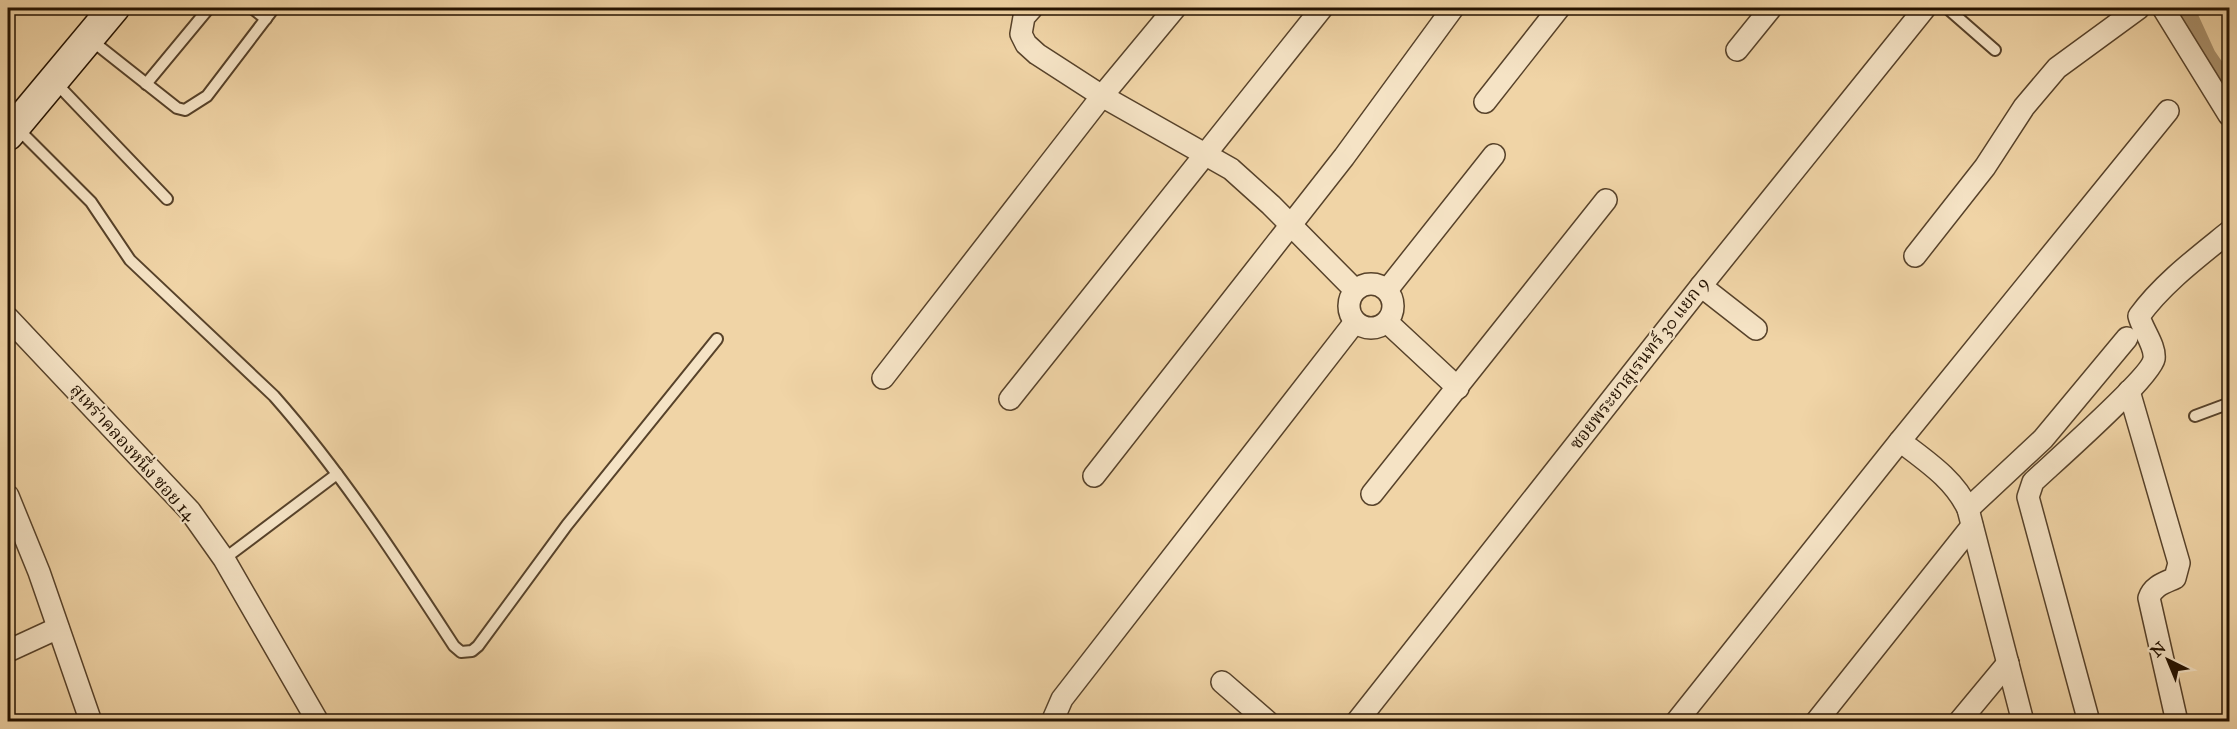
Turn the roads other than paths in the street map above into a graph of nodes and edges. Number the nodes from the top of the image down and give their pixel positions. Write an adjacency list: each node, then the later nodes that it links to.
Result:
1 (114, 8): 16 (main road)
2 (209, 8): 20 (lane)
3 (252, 8): 15 (lane)
4 (274, 8): 15 (lane)
5 (1032, 8): 21 (street)
6 (1175, 8): 21 (street)
7 (1322, 8): 26 (street)
8 (1453, 8): 30 (street)
9 (1559, 8): 22 (street)
10 (1771, 8): 17 (street)
11 (1925, 8): 33 (street, ซอยพระยาสุเรนทร์ 30 แยก 9)
12 (1947, 8): 18 (lane)
13 (2139, 8): 32 (street)
14 (2163, 8): 24 (street)
15 (266, 19): 20 (lane)
16 (88, 38): 19 (main road); 20 (lane)
17 (1737, 50)
18 (1995, 50)
19 (53, 80): 25 (main road); 28 (lane)
20 (146, 84)
21 (1102, 96): 26 (street); 42 (street)
22 (1485, 102)
23 (2168, 111): 48 (street)
24 (2229, 114)
25 (11, 130): 49 (lane)
26 (1207, 153): 30 (street); 45 (street)
27 (1494, 155): 35 (street)
28 (167, 199)
29 (1606, 200): 43 (street)
30 (1290, 226): 34 (street); 50 (street)
31 (2229, 231): 44 (street)
32 (1916, 256)
33 (1701, 286): 39 (street); 65 (street, ซอยพระยาสุเรนทร์ 30 แยก 9)
34 (1355, 290): 35 (street); 37 (street)
35 (1387, 290): 38 (street)
36 (8, 318): 55 (street, สุเหร่าคลองหนึ่ง ซอย 14)
37 (1355, 321): 38 (street); 63 (street)
38 (1387, 322): 43 (street)
39 (1756, 329)
40 (2127, 338): 53 (street)
41 (717, 339): 49 (lane)
42 (883, 378)
43 (1458, 388): 51 (street)
44 (2129, 391): 69 (street); 70 (street)
45 (1010, 399)
46 (2229, 403): 47 (lane)
47 (2195, 416)
48 (1900, 441): 53 (street); 60 (street)
49 (337, 474): 55 (lane)
50 (1094, 476)
51 (1372, 494)
52 (8, 496): 54 (street)
53 (1970, 517): 58 (street); 66 (street)
54 (12, 522): 56 (street)
55 (224, 559): 62 (street, สุเหร่าคลองหนึ่ง ซอย 14)
56 (58, 628): 57 (street); 61 (street)
57 (8, 651)
58 (2008, 663): 67 (street); 68 (street)
59 (1222, 682): 64 (street)
60 (1678, 721)
61 (92, 722)
62 (318, 722)
63 (1052, 722)
64 (1268, 722)
65 (1357, 722)
66 (1816, 722)
67 (1959, 722)
68 (2023, 722)
69 (2089, 722)
70 (2177, 722)

